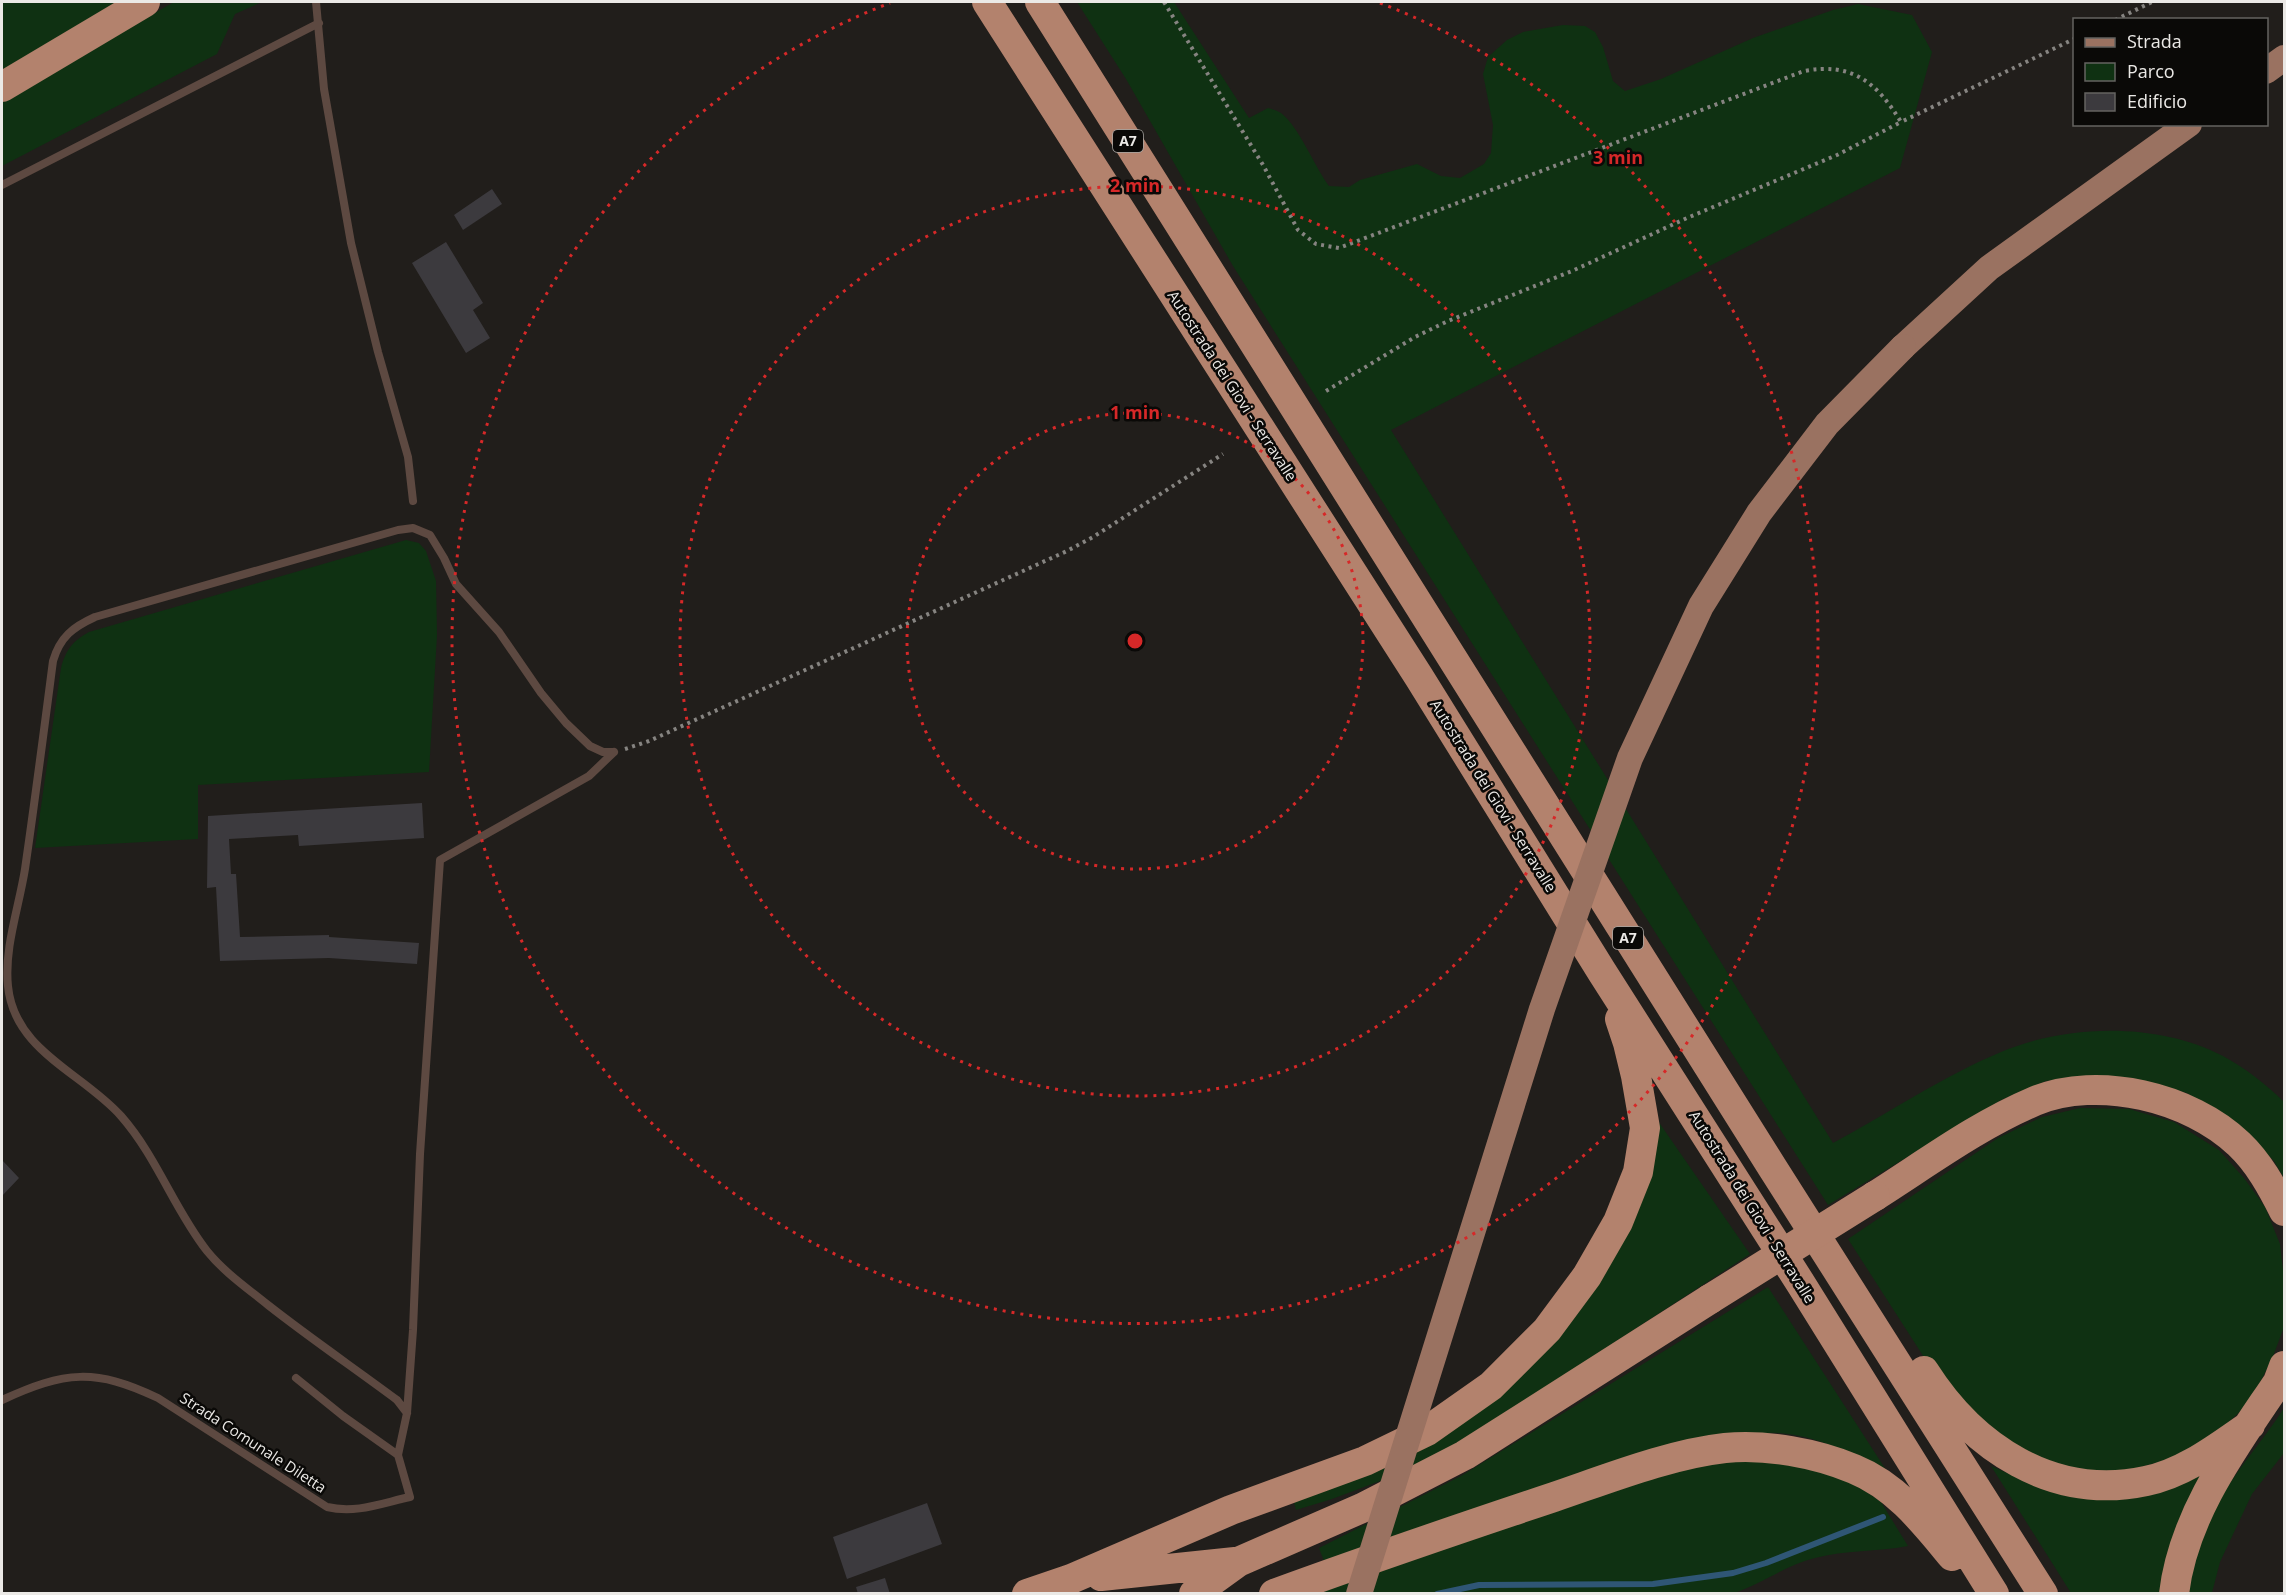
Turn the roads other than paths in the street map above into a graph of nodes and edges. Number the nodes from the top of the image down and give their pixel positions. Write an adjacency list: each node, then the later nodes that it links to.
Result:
1 (145, 2): 10 (highway)
2 (315, 2): 6 (lane)
3 (973, 2): 8 (highway)
4 (987, 2): 8 (highway, Autostrada dei Giovi - Serravalle / A7)
5 (1040, 2): 15 (highway, A7)
6 (319, 23): 12 (lane); 13 (lane)
7 (2284, 58): 9 (main road)
8 (1025, 63): 14 (highway, Autostrada dei Giovi - Serravalle / A7)
9 (2268, 70)
10 (2, 87)
11 (2186, 126): 28 (main road, bridge)
12 (2, 185)
13 (413, 501)
14 (1602, 972): 24 (highway); 30 (highway, Autostrada dei Giovi - Serravalle / A7)
15 (1772, 1167): 21 (highway); 31 (highway, A7)
16 (2284, 1211): 23 (highway, bridge)
17 (2284, 1366): 21 (highway)
18 (296, 1378): 22 (lane)
19 (2, 1400): 22 (lane, Strada Comunale Diletta)
20 (407, 1413): 20 (lane, Strada Comunale Diletta); 22 (lane, Strada Comunale Diletta)
21 (2250, 1425): 32 (highway)
22 (398, 1455)
23 (1238, 1562): 24 (highway); 26 (highway)
24 (1071, 1579): 25 (highway)
25 (1027, 1593)
26 (1194, 1593)
27 (1274, 1593): 29 (highway)
28 (1359, 1593)
29 (1982, 1593)
30 (1994, 1593)
31 (2043, 1593)
32 (2174, 1593)

